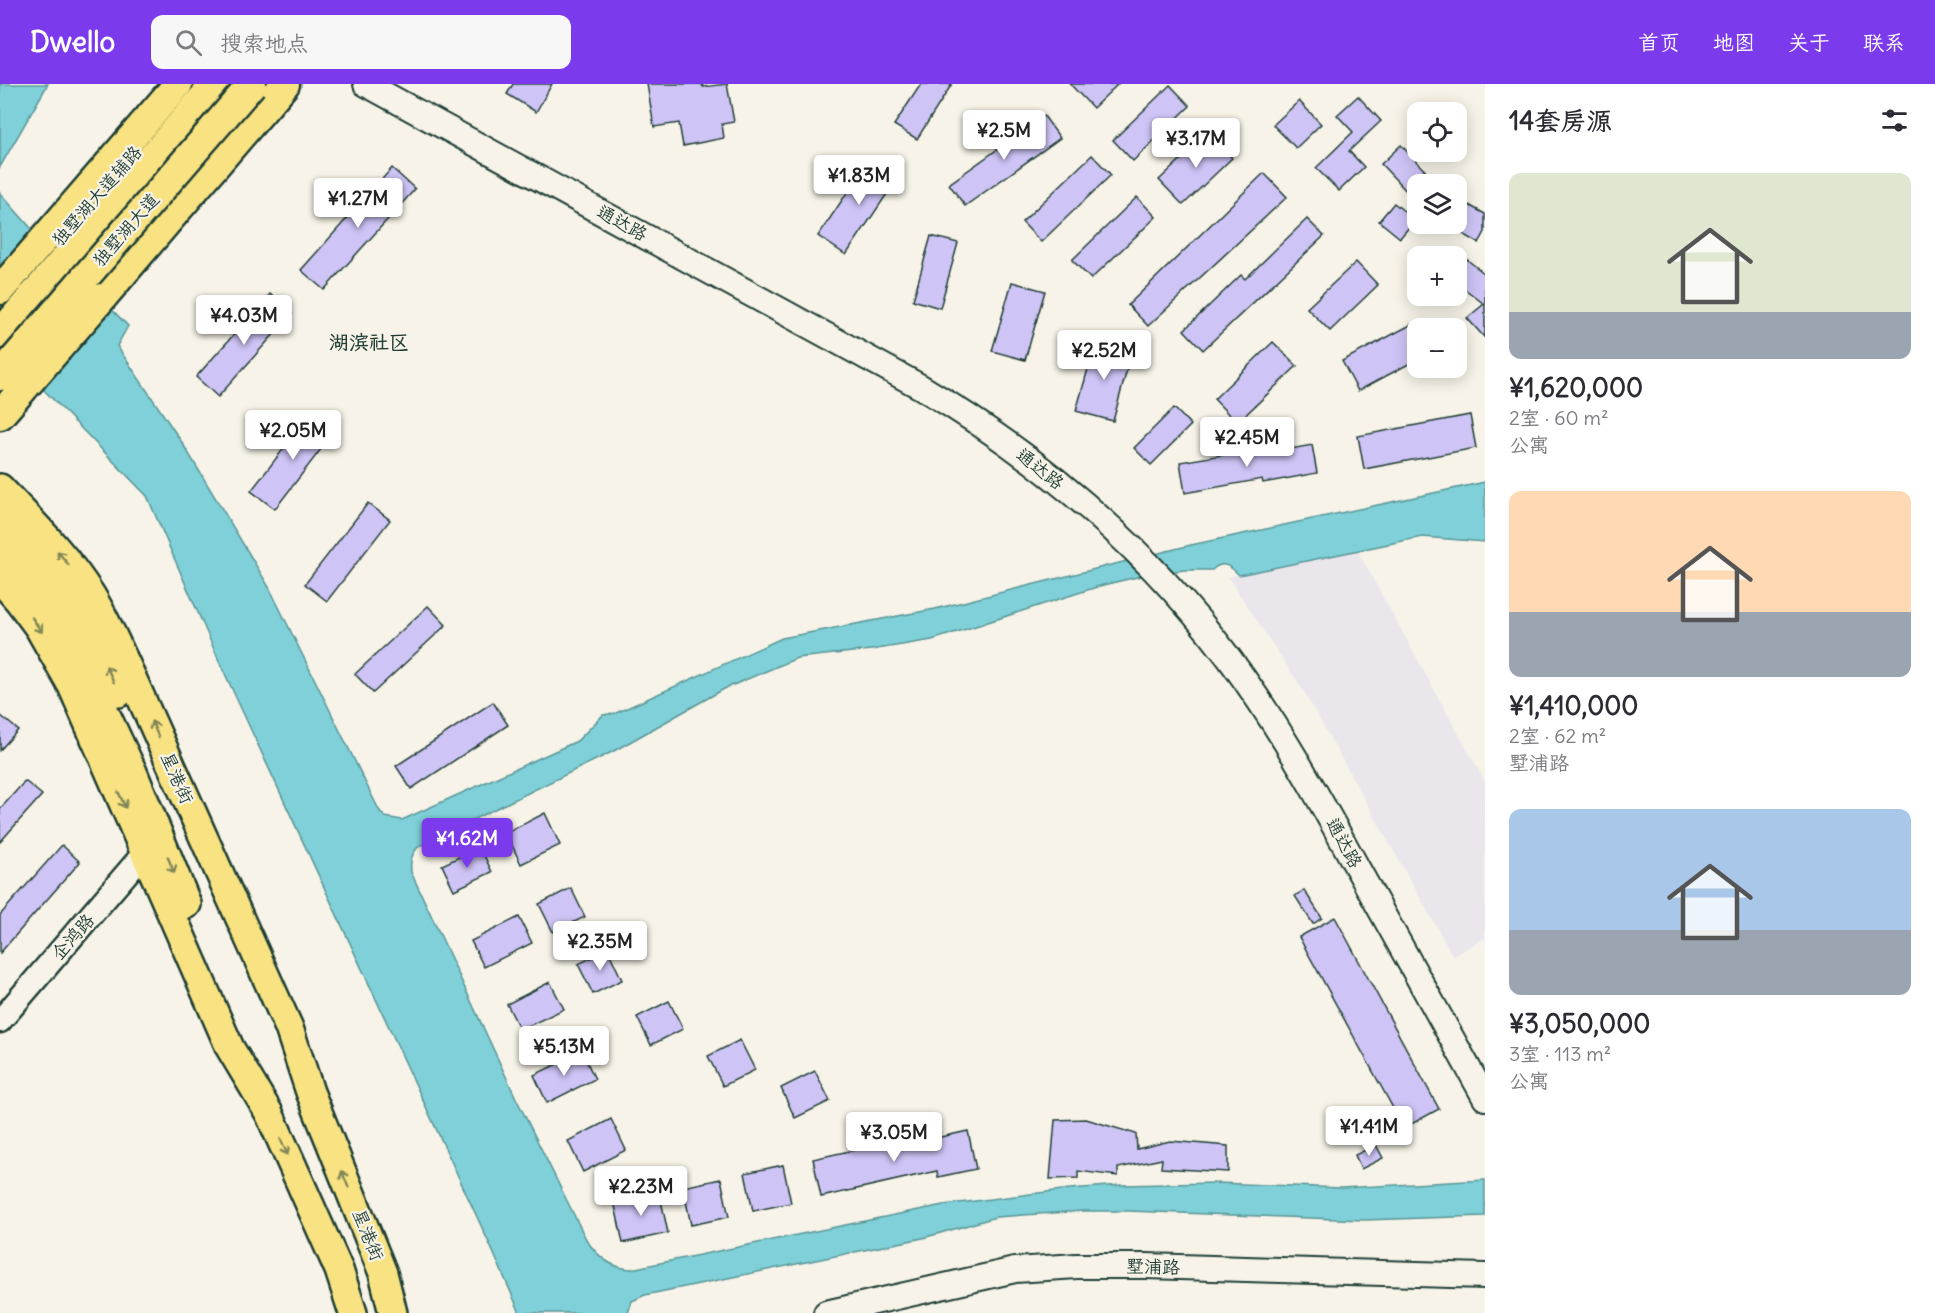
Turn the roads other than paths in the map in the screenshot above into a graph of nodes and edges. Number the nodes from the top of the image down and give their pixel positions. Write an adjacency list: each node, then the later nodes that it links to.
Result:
1 (178, 84): 9 (highway)
2 (194, 84): 10 (main road, 独墅湖大道辅路)
3 (215, 84): 11 (highway, 独墅湖大道)
4 (252, 84): 12 (highway, 独墅湖大道, bridge)
5 (271, 84): 12 (main road)
6 (285, 84): 12 (highway, bridge)
7 (366, 84): 17 (main road, 通达路)
8 (398, 84): 17 (main road, 通达路)
9 (0, 290)
10 (0, 308)
11 (0, 334)
12 (10, 385): 13 (highway)
13 (0, 415)
14 (0, 488): 23 (main road, 星港街, one-way to 14)
15 (0, 520): 23 (main road, 星港街, one-way to 15)
16 (0, 550): 25 (main road, one-way to 25)
17 (1147, 552): 18 (main road, 通达路)
18 (1167, 573): 22 (main road, 通达路); 24 (main road, 通达路)
19 (0, 579): 20 (main road, one-way to 20)
20 (145, 852): 21 (street, 企鸿路); 25 (main road)
21 (0, 1022)
22 (1485, 1066)
23 (310, 1092): 28 (main road, 星港街, one-way to 23)
24 (1485, 1098)
25 (269, 1113): 27 (main road, one-way to 27)
26 (1485, 1276): 29 (main road, 墅浦路)
27 (353, 1313)
28 (393, 1313)
29 (826, 1313)

